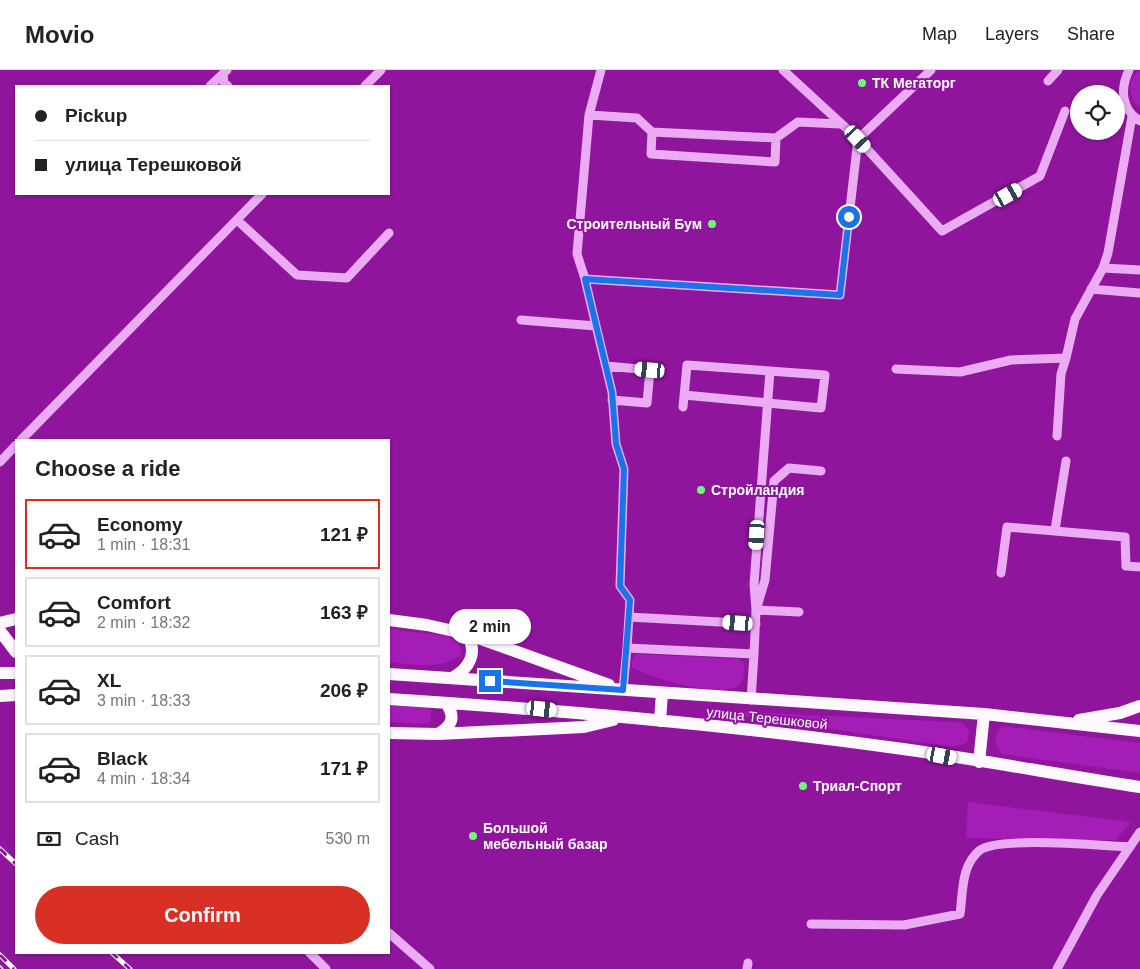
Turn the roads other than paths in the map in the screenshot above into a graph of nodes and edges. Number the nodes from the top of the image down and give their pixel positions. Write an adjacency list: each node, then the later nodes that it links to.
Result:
1 (381, 70): 11 (street)
2 (601, 70): 13 (street)
3 (783, 70): 16 (street)
4 (932, 70): 19 (street)
5 (1058, 70): 8 (street)
6 (1129, 70): 14 (street)
7 (225, 72): 9 (street); 10 (street)
8 (1048, 81)
9 (211, 85)
10 (227, 85)
11 (366, 85)
12 (1065, 111): 19 (street)
13 (589, 115): 17 (street); 25 (street)
14 (1132, 116): 15 (street); 23 (street)
15 (1140, 121)
16 (840, 124): 18 (street); 19 (street)
17 (652, 132): 18 (street); 18 (street)
18 (776, 138)
19 (858, 139): 25 (street)
20 (261, 195): 21 (street)
21 (237, 220): 22 (street); 39 (street)
22 (389, 233)
23 (1103, 268): 24 (street); 26 (street)
24 (1140, 270)
25 (585, 279): 29 (street)
26 (1092, 289): 27 (street); 30 (street)
27 (1139, 293)
28 (521, 320): 29 (street)
29 (596, 326): 31 (street)
30 (1066, 358): 32 (street); 38 (street)
31 (606, 366): 35 (street); 35 (street)
32 (896, 369)
33 (770, 371): 34 (street); 36 (street); 36 (street)
34 (684, 395): 36 (street); 37 (street)
35 (612, 400): 49 (street)
36 (767, 403): 47 (street)
37 (684, 406)
38 (1057, 436)
39 (22, 439)
40 (15, 446): 42 (street)
41 (1066, 461): 44 (street)
42 (0, 462)
43 (822, 471): 47 (street)
44 (1055, 530): 45 (street); 46 (street)
45 (1140, 567)
46 (1000, 573)
47 (756, 610): 48 (street); 53 (street)
48 (799, 612)
49 (629, 617): 53 (street); 56 (street)
50 (15, 619): 52 (main road)
51 (390, 620): 55 (main road)
52 (0, 622)
53 (756, 624): 58 (street)
54 (0, 631): 57 (main road)
55 (467, 634): 62 (main road); 63 (main road)
56 (627, 648): 58 (street); 63 (street)
57 (15, 651)
58 (754, 654): 68 (street)
59 (15, 672): 60 (main road)
60 (0, 673)
61 (390, 674): 62 (main road, улица Терешковой)
62 (452, 678): 63 (main road, улица Терешковой)
63 (623, 690): 64 (main road, улица Терешковой)
64 (662, 693): 68 (main road, улица Терешковой); 73 (main road)
65 (0, 696): 66 (main road)
66 (15, 696)
67 (390, 699): 69 (main road, улица Терешковой)
68 (751, 700): 71 (main road, улица Терешковой)
69 (446, 703): 72 (main road, улица Терешковой); 77 (main road)
70 (1140, 706): 74 (main road)
71 (984, 714): 74 (main road, улица Терешковой); 78 (main road)
72 (622, 718): 73 (main road, улица Терешковой); 77 (main road)
73 (660, 722): 78 (main road, улица Терешковой)
74 (1066, 722): 75 (main road, улица Терешковой)
75 (1140, 731)
76 (390, 733): 77 (main road)
77 (438, 734)
78 (979, 762): 79 (main road, улица Терешковой)
79 (1140, 787)
80 (1140, 832): 81 (street)
81 (1130, 847): 82 (street); 87 (street)
82 (811, 924)
83 (390, 934): 86 (street)
84 (311, 954): 85 (street)
85 (326, 969)
86 (430, 969)
87 (1057, 969)

